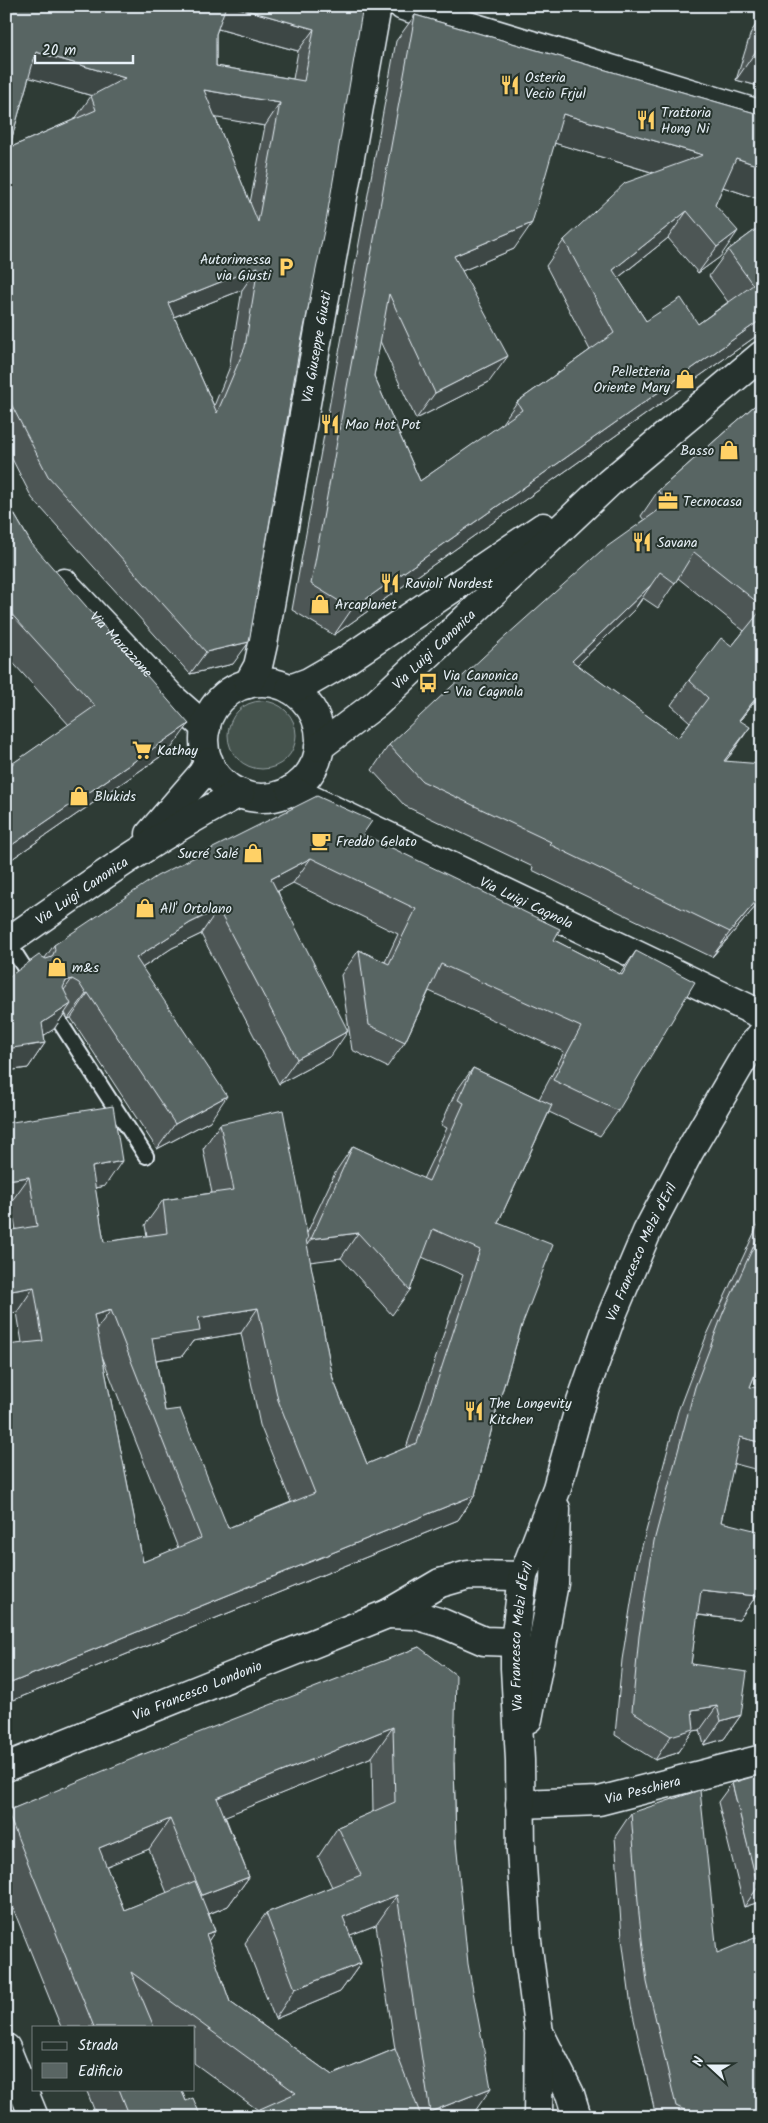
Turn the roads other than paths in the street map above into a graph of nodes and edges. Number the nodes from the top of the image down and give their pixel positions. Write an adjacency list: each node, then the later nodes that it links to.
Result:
1 (377, 6): 7 (street, Via Giuseppe Giusti)
2 (402, 6): 3 (street)
3 (762, 115)
4 (762, 355): 5 (street, Via Luigi Canonica)
5 (609, 483): 8 (street, Via Luigi Canonica); 10 (street, Via Luigi Canonica)
6 (46, 563): 9 (street, Via Morazzone)
7 (248, 684): 8 (street); 9 (street)
8 (290, 689): 10 (street)
9 (206, 728): 11 (street)
10 (320, 747): 12 (street)
11 (209, 762): 13 (street); 14 (street, Via Luigi Canonica)
12 (291, 790): 13 (street); 18 (street, Via Luigi Cagnola)
13 (240, 793): 14 (street, Via Luigi Canonica)
14 (132, 854): 15 (street, Via Luigi Canonica)
15 (7, 943): 16 (lane)
16 (29, 975)
17 (54, 1013): 20 (lane)
18 (762, 1015)
19 (762, 1034): 21 (street, Via Francesco Melzi d'Eril)
20 (146, 1156)
21 (557, 1488): 22 (street, Via Francesco Melzi d'Eril); 23 (street, Via Francesco Melzi d'Eril)
22 (523, 1576): 23 (street, Via Francesco Londonio); 24 (street, Via Francesco Londonio); 25 (street, Via Francesco Melzi d'Eril)
23 (554, 1582): 26 (street, Via Francesco Melzi d'Eril)
24 (387, 1614): 25 (street, Via Francesco Londonio); 29 (street, Via Francesco Londonio)
25 (515, 1642): 26 (street, Via Francesco Londonio); 28 (street, Via Francesco Melzi d'Eril)
26 (543, 1644): 28 (street, Via Francesco Melzi d'Eril)
27 (762, 1759): 30 (street, Via Peschiera)
28 (520, 1760): 30 (street, Via Francesco Melzi d'Eril)
29 (6, 1767)
30 (520, 1804): 31 (street, Via Francesco Melzi d'Eril)
31 (539, 2033): 34 (street, Via Francesco Melzi d'Eril); 35 (street, Via Francesco Melzi d'Eril)
32 (6, 2048): 33 (street)
33 (34, 2117)
34 (538, 2117)
35 (577, 2117)

